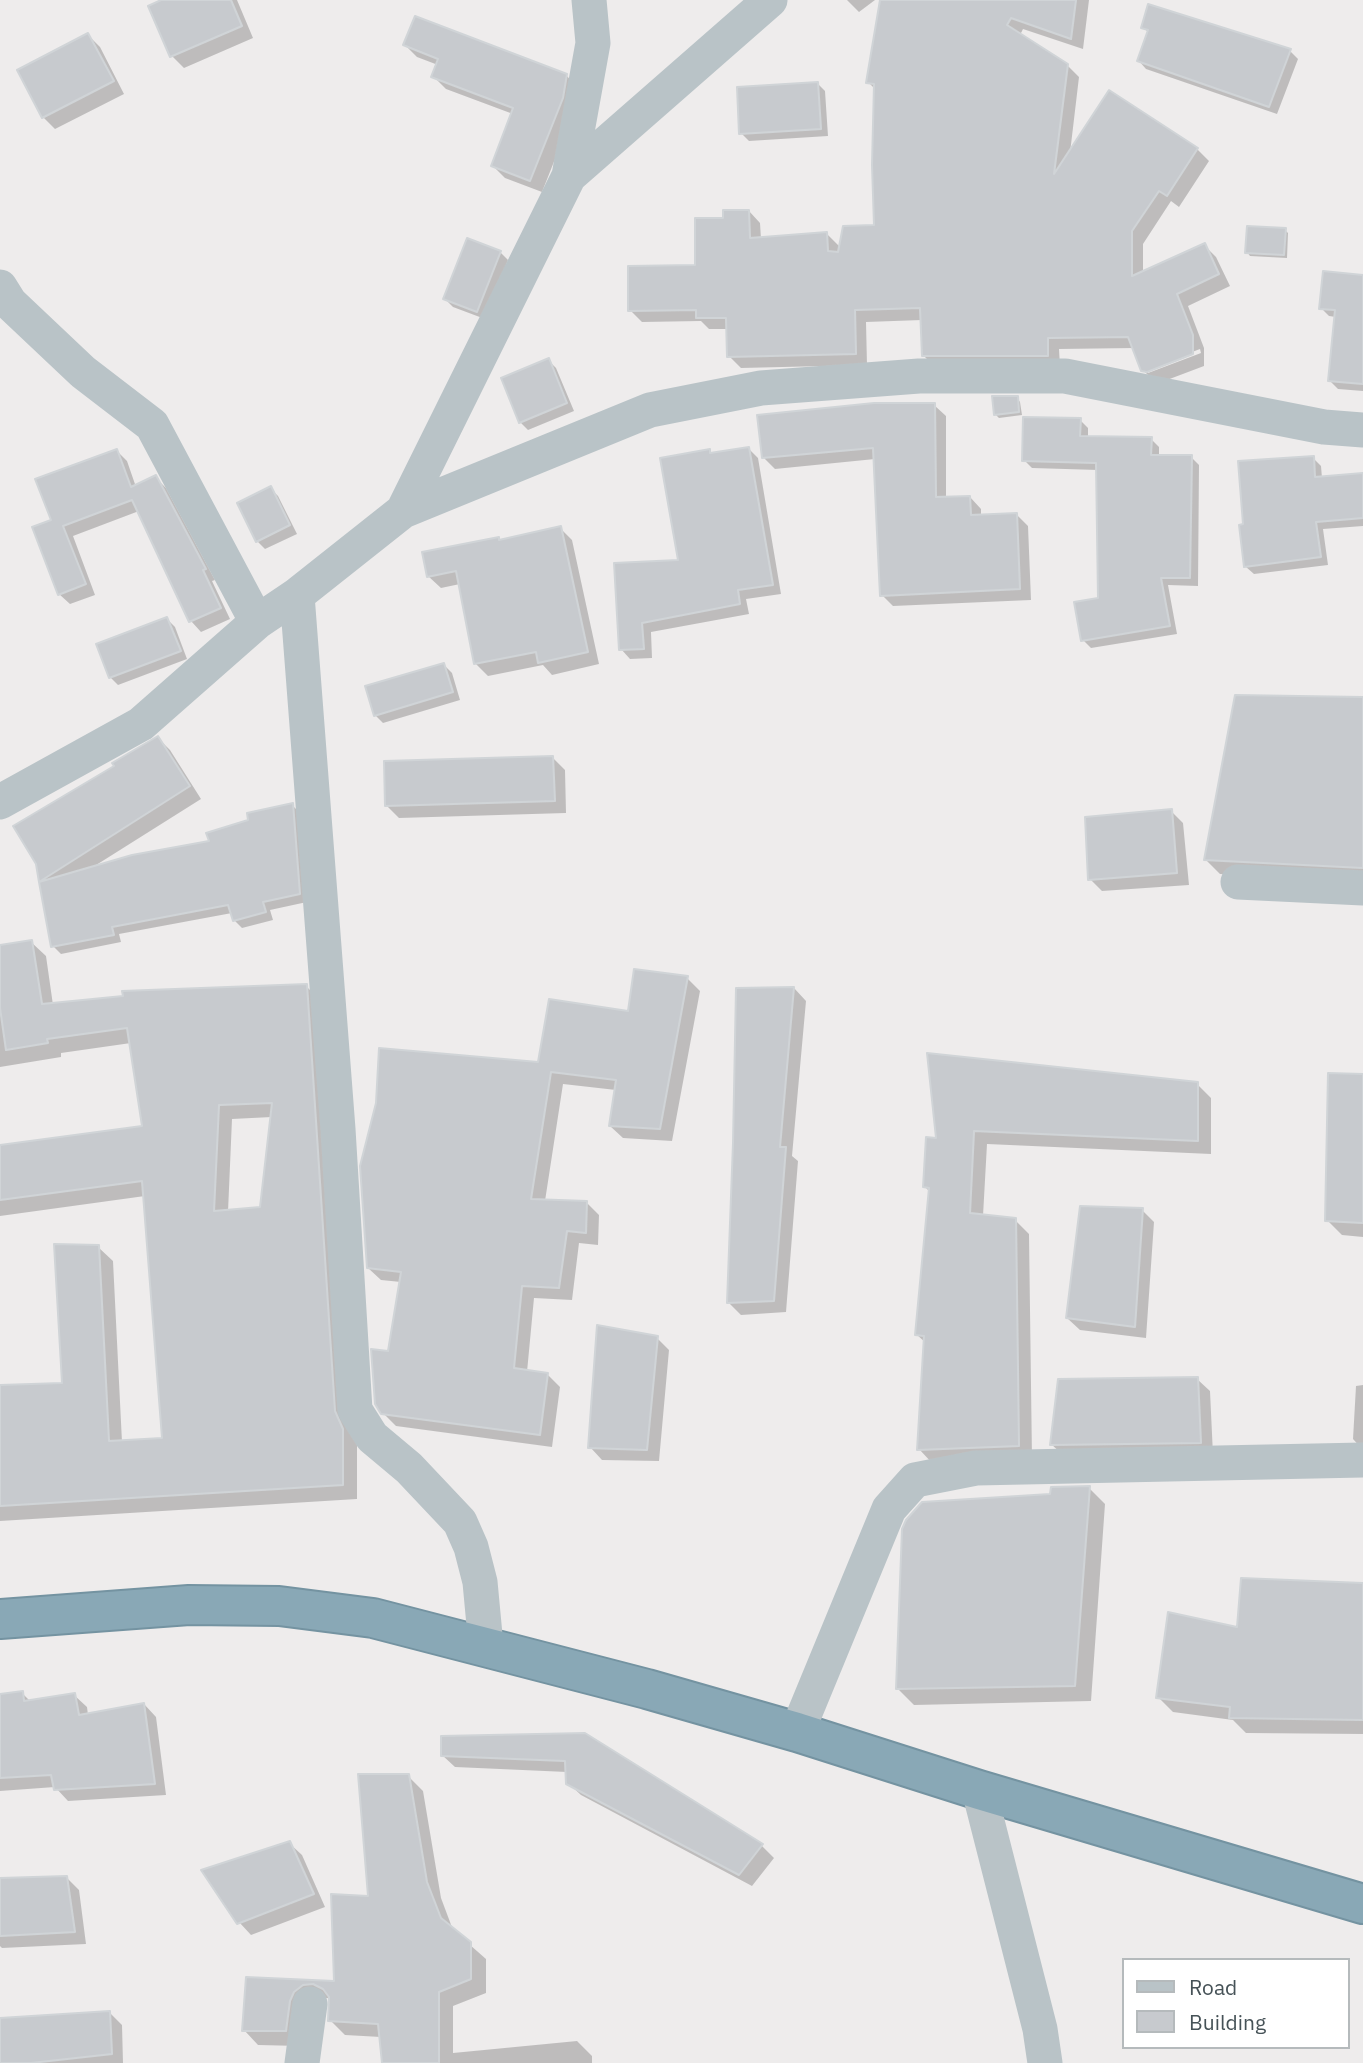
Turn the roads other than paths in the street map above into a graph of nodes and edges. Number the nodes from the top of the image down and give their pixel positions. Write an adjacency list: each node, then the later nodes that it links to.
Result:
1 (589, 0): 3 (street)
2 (770, 0): 3 (street)
3 (569, 176): 6 (street)
4 (0, 287): 8 (street)
5 (1363, 430): 6 (street)
6 (403, 511): 7 (street)
7 (297, 595): 8 (street); 14 (street)
8 (257, 622): 9 (street)
9 (0, 802)
10 (1238, 882): 11 (street)
11 (1363, 888)
12 (1363, 1460): 15 (street)
13 (0, 1619): 14 (highway)
14 (486, 1646): 15 (highway)
15 (796, 1732): 16 (highway)
16 (979, 1790): 17 (highway); 20 (street)
17 (1363, 1903)
18 (310, 2004): 19 (street)
19 (302, 2063)
20 (1045, 2063)

